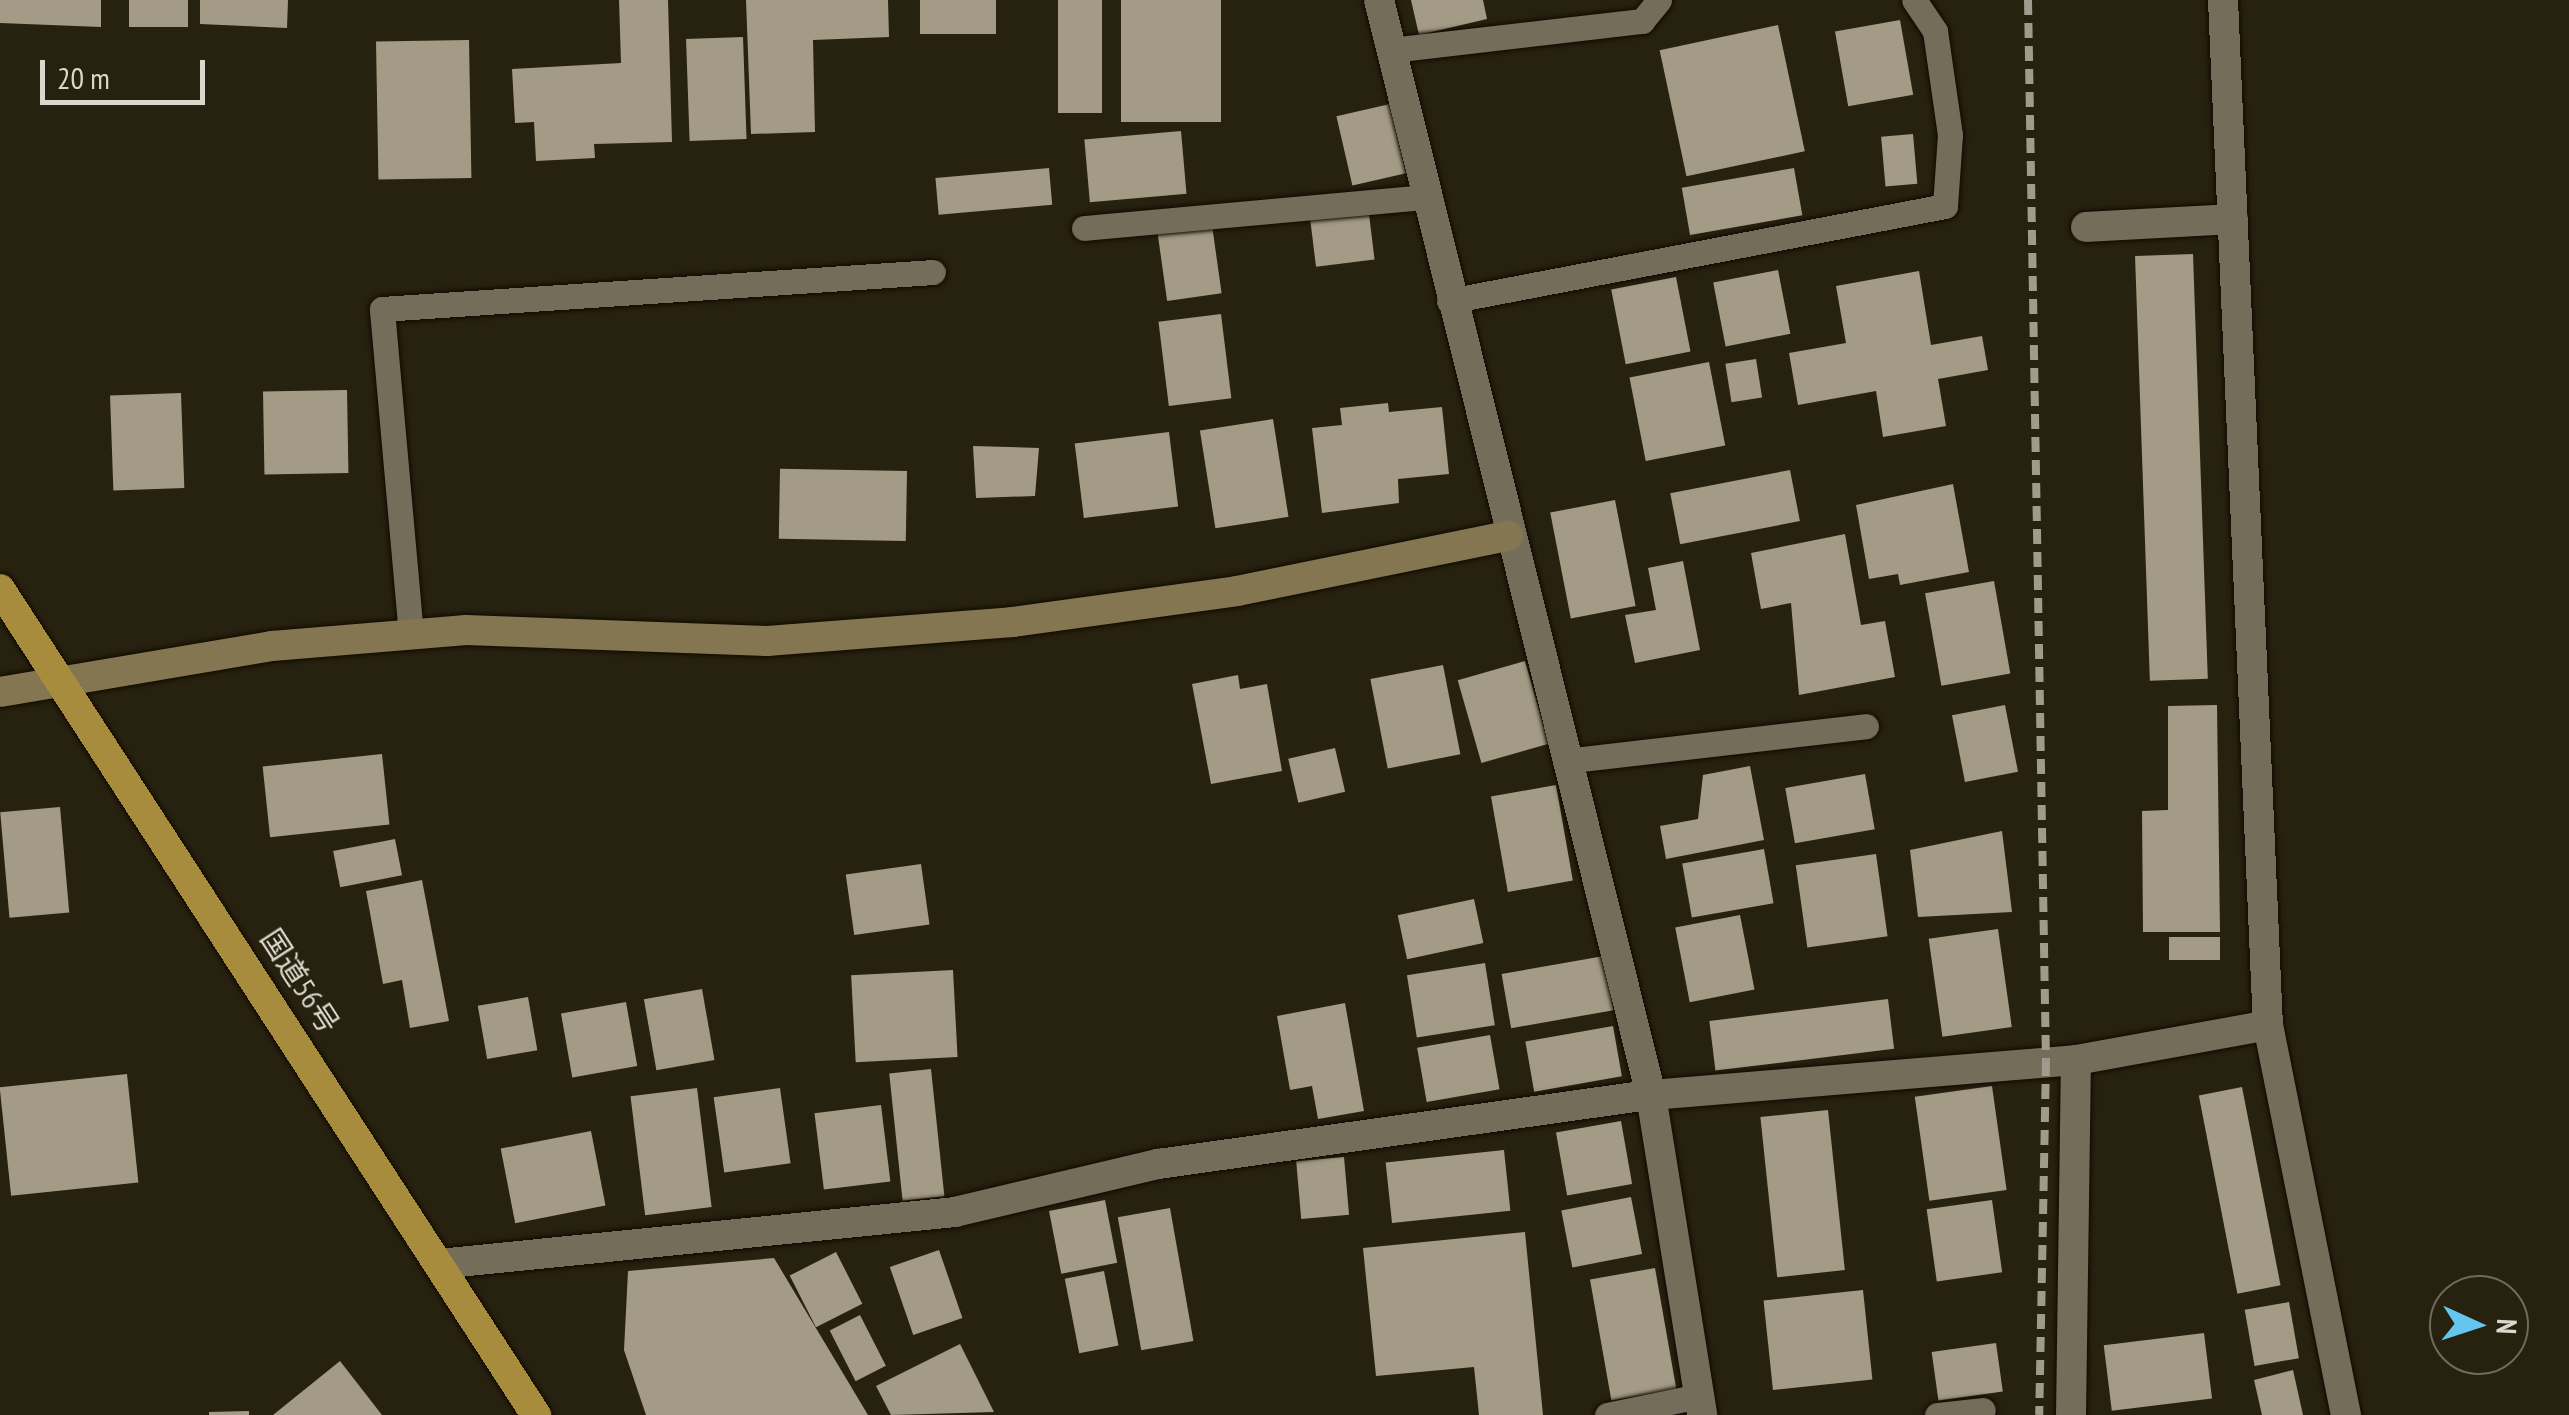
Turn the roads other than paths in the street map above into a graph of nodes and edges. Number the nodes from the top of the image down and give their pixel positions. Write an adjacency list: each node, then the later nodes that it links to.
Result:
1 (1379, 0): 5 (street)
2 (1659, 0): 5 (lane)
3 (1914, 0): 11 (lane)
4 (2223, 0): 7 (street)
5 (1391, 50): 6 (street)
6 (1425, 197): 9 (lane); 11 (street)
7 (2234, 219): 8 (street); 19 (street)
8 (2086, 227)
9 (1084, 228)
10 (933, 272): 14 (lane)
11 (1449, 301): 12 (street)
12 (1508, 536): 14 (street); 18 (street)
13 (0, 588): 15 (highway, 国道56号)
14 (412, 635): 15 (street)
15 (60, 680): 16 (street); 22 (highway, 国道56号)
16 (0, 692)
17 (1866, 726): 18 (lane)
18 (1565, 761): 21 (street)
19 (2268, 1024): 20 (street); 29 (street)
20 (2076, 1060): 21 (street); 28 (street)
21 (1651, 1095): 22 (street); 23 (street)
22 (439, 1264): 25 (highway, 国道56号)
23 (1700, 1405): 26 (lane)
24 (1983, 1410): 27 (lane)
25 (536, 1415)
26 (1606, 1415)
27 (1937, 1415)
28 (2071, 1415)
29 (2346, 1415)

